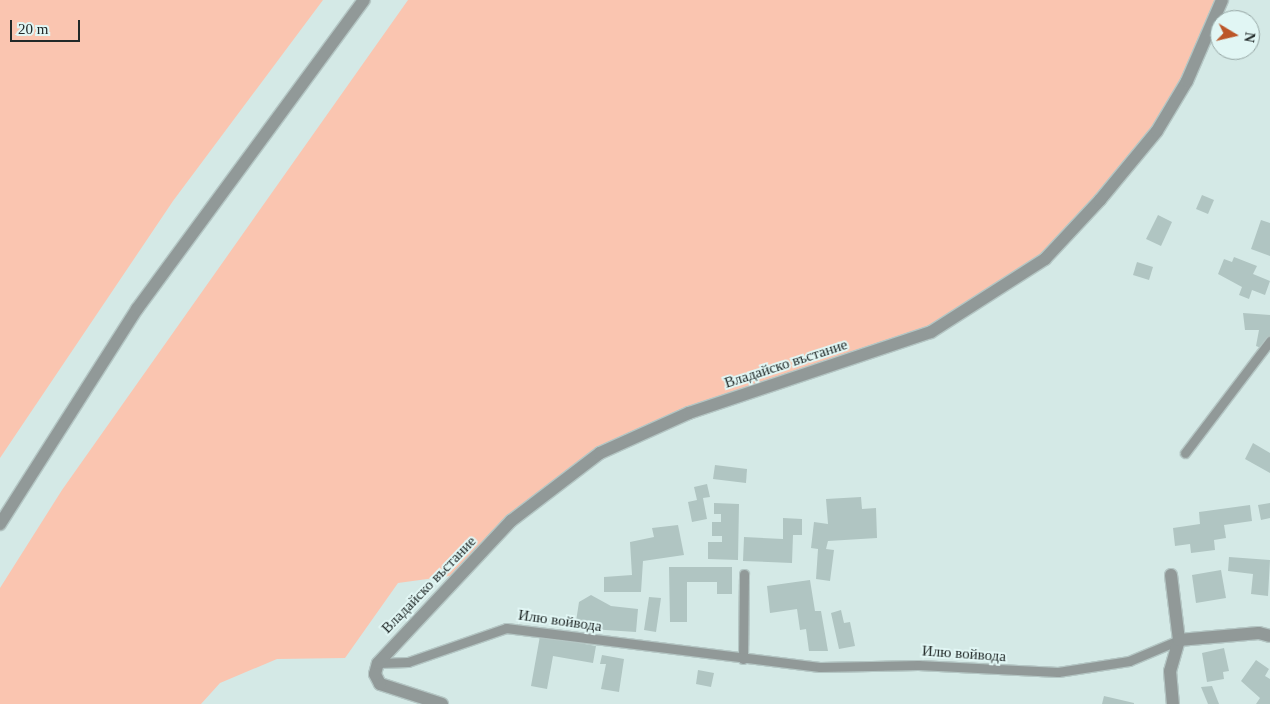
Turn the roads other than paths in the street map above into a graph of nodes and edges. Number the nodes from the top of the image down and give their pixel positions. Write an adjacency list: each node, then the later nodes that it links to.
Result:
1 (364, 0): 5 (street)
2 (1222, 0): 11 (street, Владайско въстание)
3 (1270, 341): 4 (lane)
4 (1185, 453)
5 (0, 524)
6 (744, 574): 10 (lane)
7 (1171, 575): 9 (street)
8 (1270, 636): 9 (street)
9 (1178, 640): 10 (lane, Илю войвода); 13 (street)
10 (743, 659): 11 (lane, Илю войвода)
11 (378, 662): 12 (street)
12 (442, 704)
13 (1173, 704)

